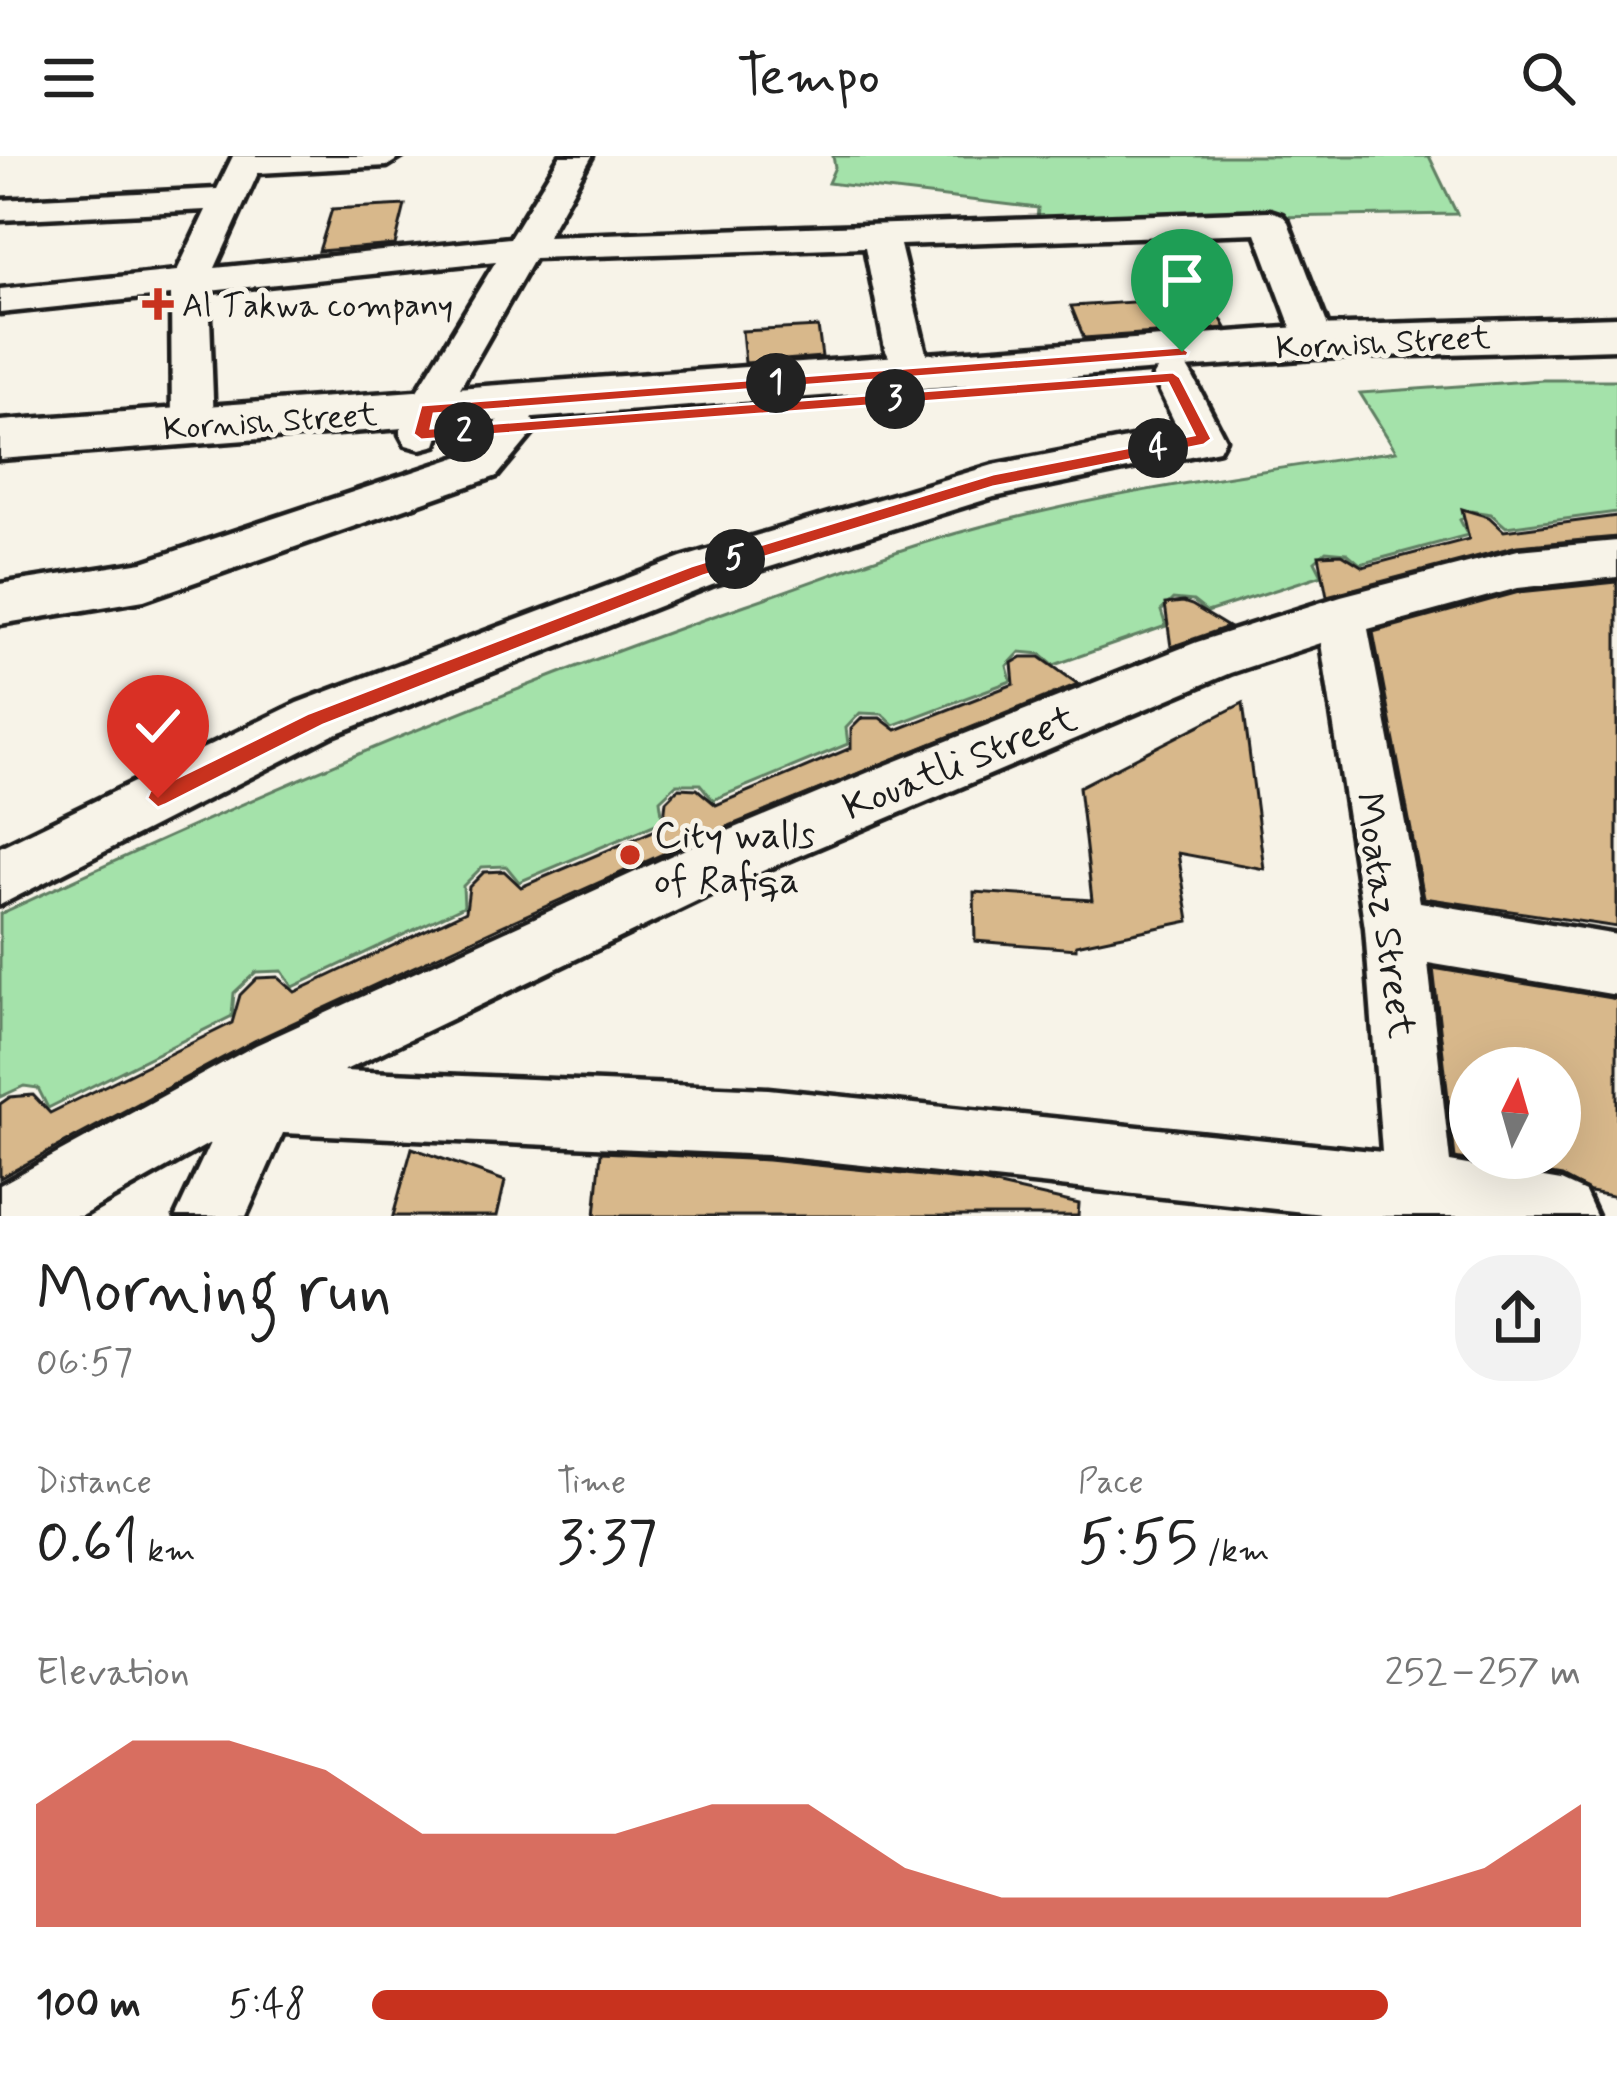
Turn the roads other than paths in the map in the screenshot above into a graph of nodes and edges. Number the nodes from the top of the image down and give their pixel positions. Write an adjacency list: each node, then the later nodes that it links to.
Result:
1 (387, 156): 3 (street)
2 (576, 156): 7 (street)
3 (247, 160): 4 (street)
4 (226, 200): 5 (street); 8 (street)
5 (0, 210)
6 (880, 236): 7 (street); 11 (street); 13 (street)
7 (519, 248): 8 (street); 15 (street)
8 (190, 281): 9 (street); 16 (street)
9 (0, 301)
10 (1617, 333): 11 (main road, Kornish Street)
11 (1315, 342): 13 (main road, Kornish Street)
12 (1617, 359): 14 (main road, Kornish Street)
13 (916, 372): 15 (main road, Kornish Street)
14 (1173, 377): 17 (main road, Kornish Street); 23 (street)
15 (424, 422): 16 (main road, Kornish Street); 17 (main road, Kornish Street); 19 (main road, Kornish Street)
16 (193, 425): 18 (main road, Kornish Street)
17 (516, 428): 21 (street)
18 (0, 440)
19 (0, 466)
20 (1617, 559): 22 (street, Kouatli Street)
21 (0, 604)
22 (1341, 616): 24 (street, Moataz Street); 26 (street, Kouatli Street)
23 (0, 877)
24 (1395, 928): 25 (street); 27 (street, Moataz Street)
25 (1617, 965)
26 (273, 1084): 27 (street); 28 (street, Kouatli Street); 29 (street)
27 (1419, 1203): 30 (street)
28 (13, 1216)
29 (211, 1216)
30 (1562, 1216)

